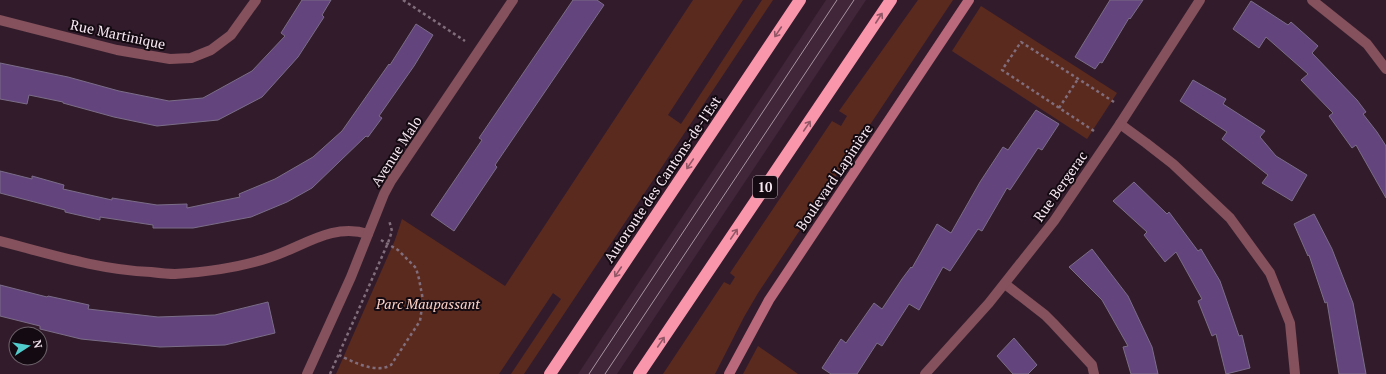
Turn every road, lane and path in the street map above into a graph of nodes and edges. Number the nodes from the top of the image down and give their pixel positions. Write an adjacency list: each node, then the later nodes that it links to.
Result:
1 (256, 0): 9 (street, Rue Martinique)
2 (404, 0): 10 (path)
3 (513, 0): 18 (street, Avenue Malo)
4 (800, 0): 25 (highway, Autoroute des Cantons-de-l'Est, one-way to 25)
5 (891, 0): 26 (highway, 10, one-way to 5)
6 (969, 0): 27 (main road, Boulevard Lapinière)
7 (1200, 0): 15 (street, Rue Bergerac)
8 (1312, 0): 11 (street)
9 (0, 20)
10 (465, 41)
11 (1386, 69)
12 (1078, 79): 13 (path); 14 (path); 14 (path)
13 (1114, 102)
14 (1059, 108): 16 (path)
15 (1120, 124): 21 (street, Rue Bergerac); 30 (street)
16 (1094, 132)
17 (392, 227): 20 (path)
18 (368, 234): 19 (street); 23 (street, Avenue Malo)
19 (0, 242)
20 (388, 243): 22 (path); 22 (path)
21 (1004, 284): 28 (street, Rue Bergerac); 29 (street)
22 (338, 355): 24 (path)
23 (307, 374)
24 (330, 374)
25 (550, 374)
26 (640, 374)
27 (729, 374)
28 (925, 374)
29 (1094, 374)
30 (1294, 374)

